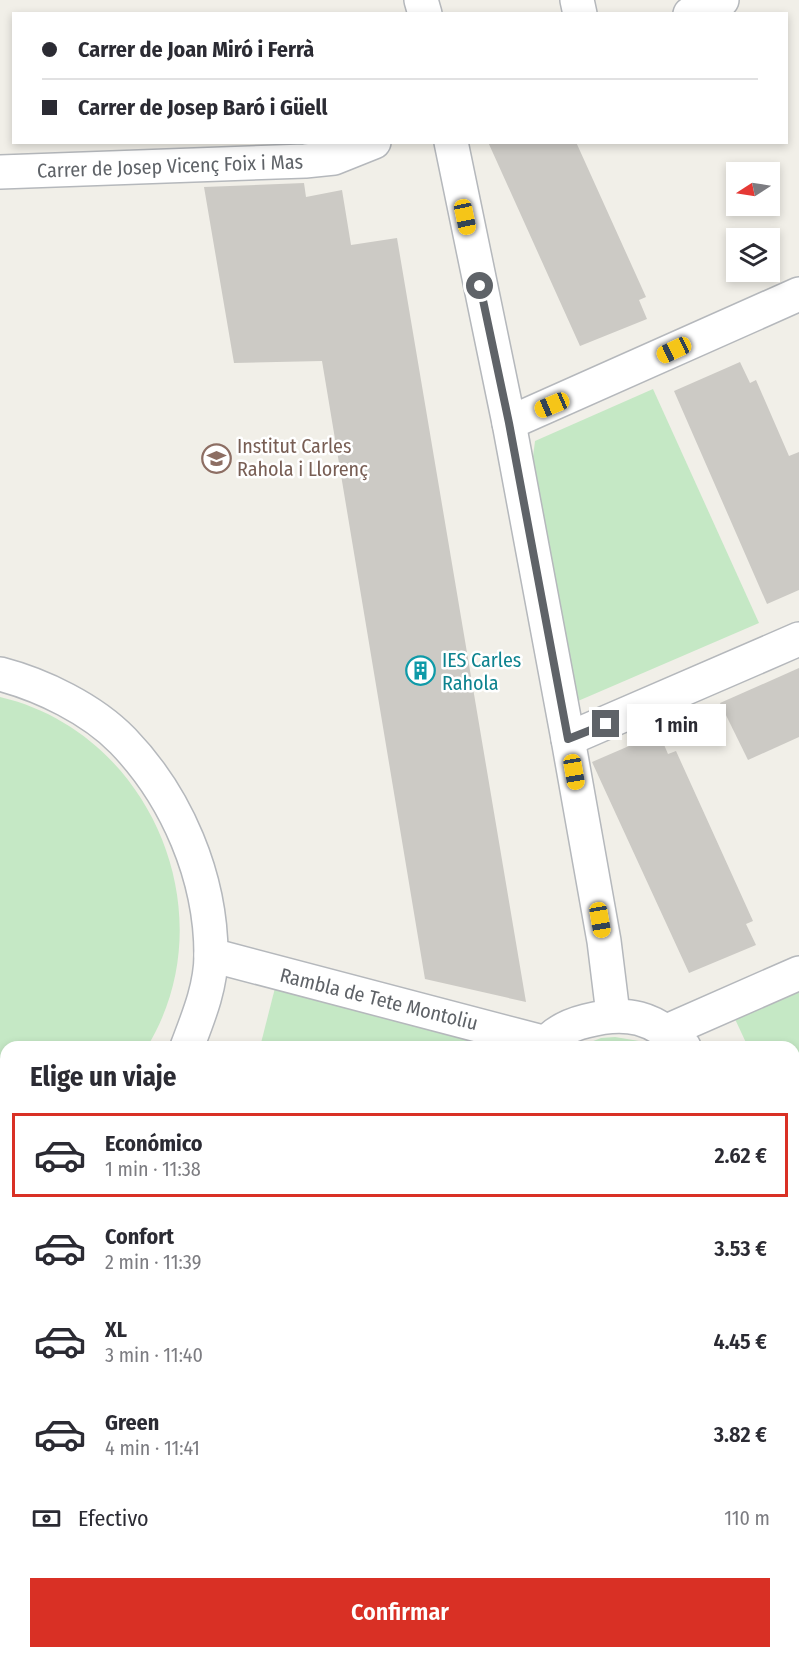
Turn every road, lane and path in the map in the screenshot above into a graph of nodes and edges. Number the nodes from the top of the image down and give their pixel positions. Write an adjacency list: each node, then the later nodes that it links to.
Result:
1 (722, 0): 2 (street)
2 (695, 12)
3 (369, 144): 5 (street, Carrer de Josep Vicenç Foix i Mas)
4 (451, 144): 7 (street)
5 (0, 172)
6 (799, 294): 7 (street)
7 (509, 423): 10 (street)
8 (799, 639): 10 (street)
9 (0, 674): 11 (street)
10 (568, 739): 13 (street)
11 (211, 956): 15 (street); 16 (street, Rambla de Tete Montoliu)
12 (799, 973): 14 (street)
13 (613, 1014): 14 (street); 17 (street)
14 (676, 1039)
15 (189, 1041)
16 (530, 1041)
17 (550, 1041)

